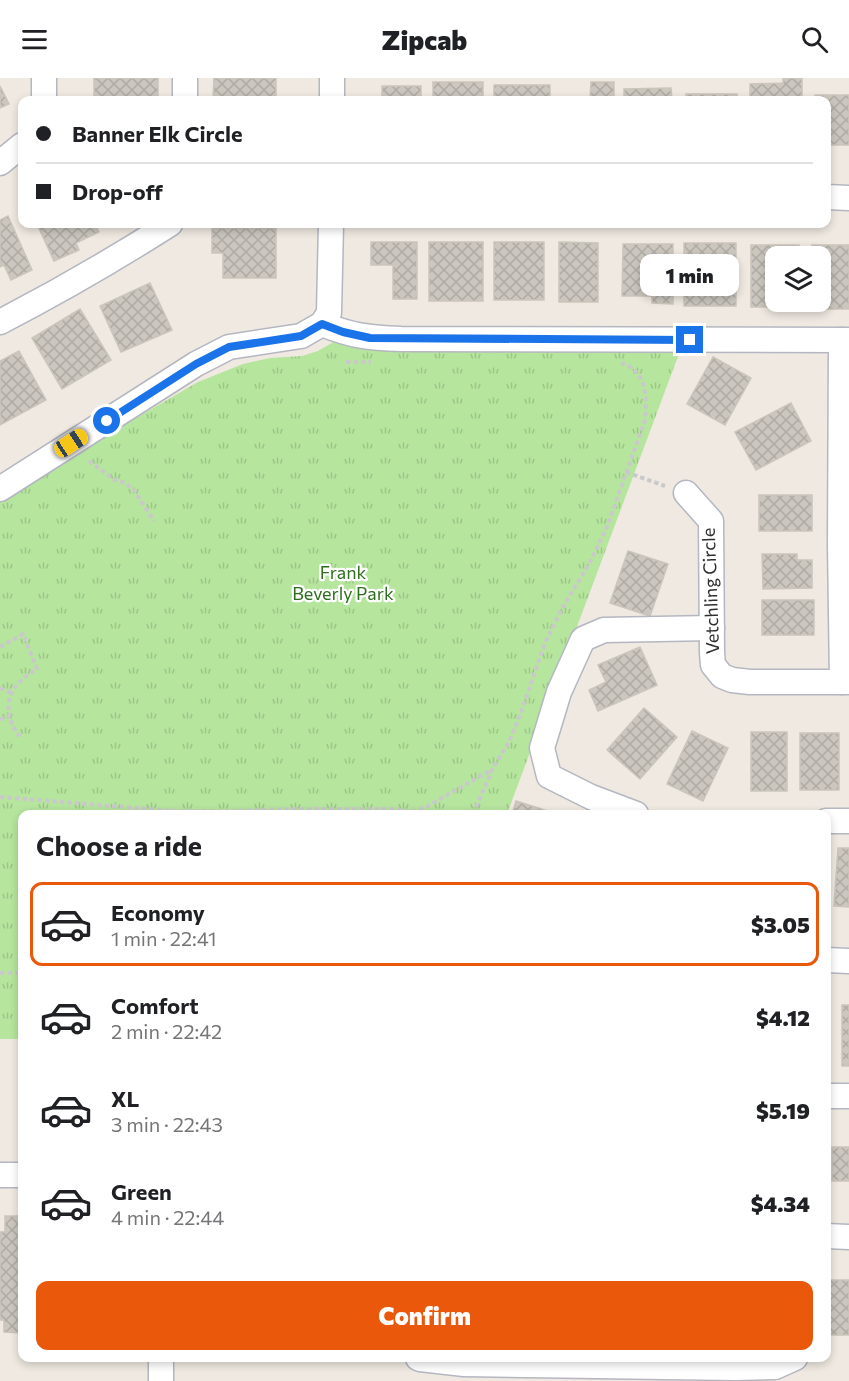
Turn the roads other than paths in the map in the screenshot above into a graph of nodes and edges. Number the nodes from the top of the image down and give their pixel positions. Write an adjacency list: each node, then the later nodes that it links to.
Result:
1 (44, 78): 4 (street)
2 (185, 78): 5 (street)
3 (332, 78): 6 (street)
4 (44, 96)
5 (185, 96)
6 (332, 96)
7 (18, 148): 8 (street)
8 (0, 162)
9 (831, 197): 10 (street)
10 (849, 198)
11 (164, 228): 13 (street)
12 (331, 228): 14 (street)
13 (0, 322)
14 (322, 324): 15 (street); 16 (street)
15 (845, 340): 19 (street)
16 (0, 489)
17 (686, 493): 18 (street, Vetchling Circle)
18 (712, 628): 19 (street, Vetchling Circle); 20 (street)
19 (845, 682)
20 (625, 810)
21 (831, 821): 22 (street)
22 (849, 821)
23 (831, 960): 24 (street)
24 (849, 961)
25 (831, 1096): 26 (street)
26 (849, 1096)
27 (0, 1175): 28 (street)
28 (18, 1175)
29 (831, 1236): 30 (street)
30 (849, 1237)
31 (161, 1362): 34 (street)
32 (446, 1362): 33 (street)
33 (785, 1362)
34 (161, 1381)

